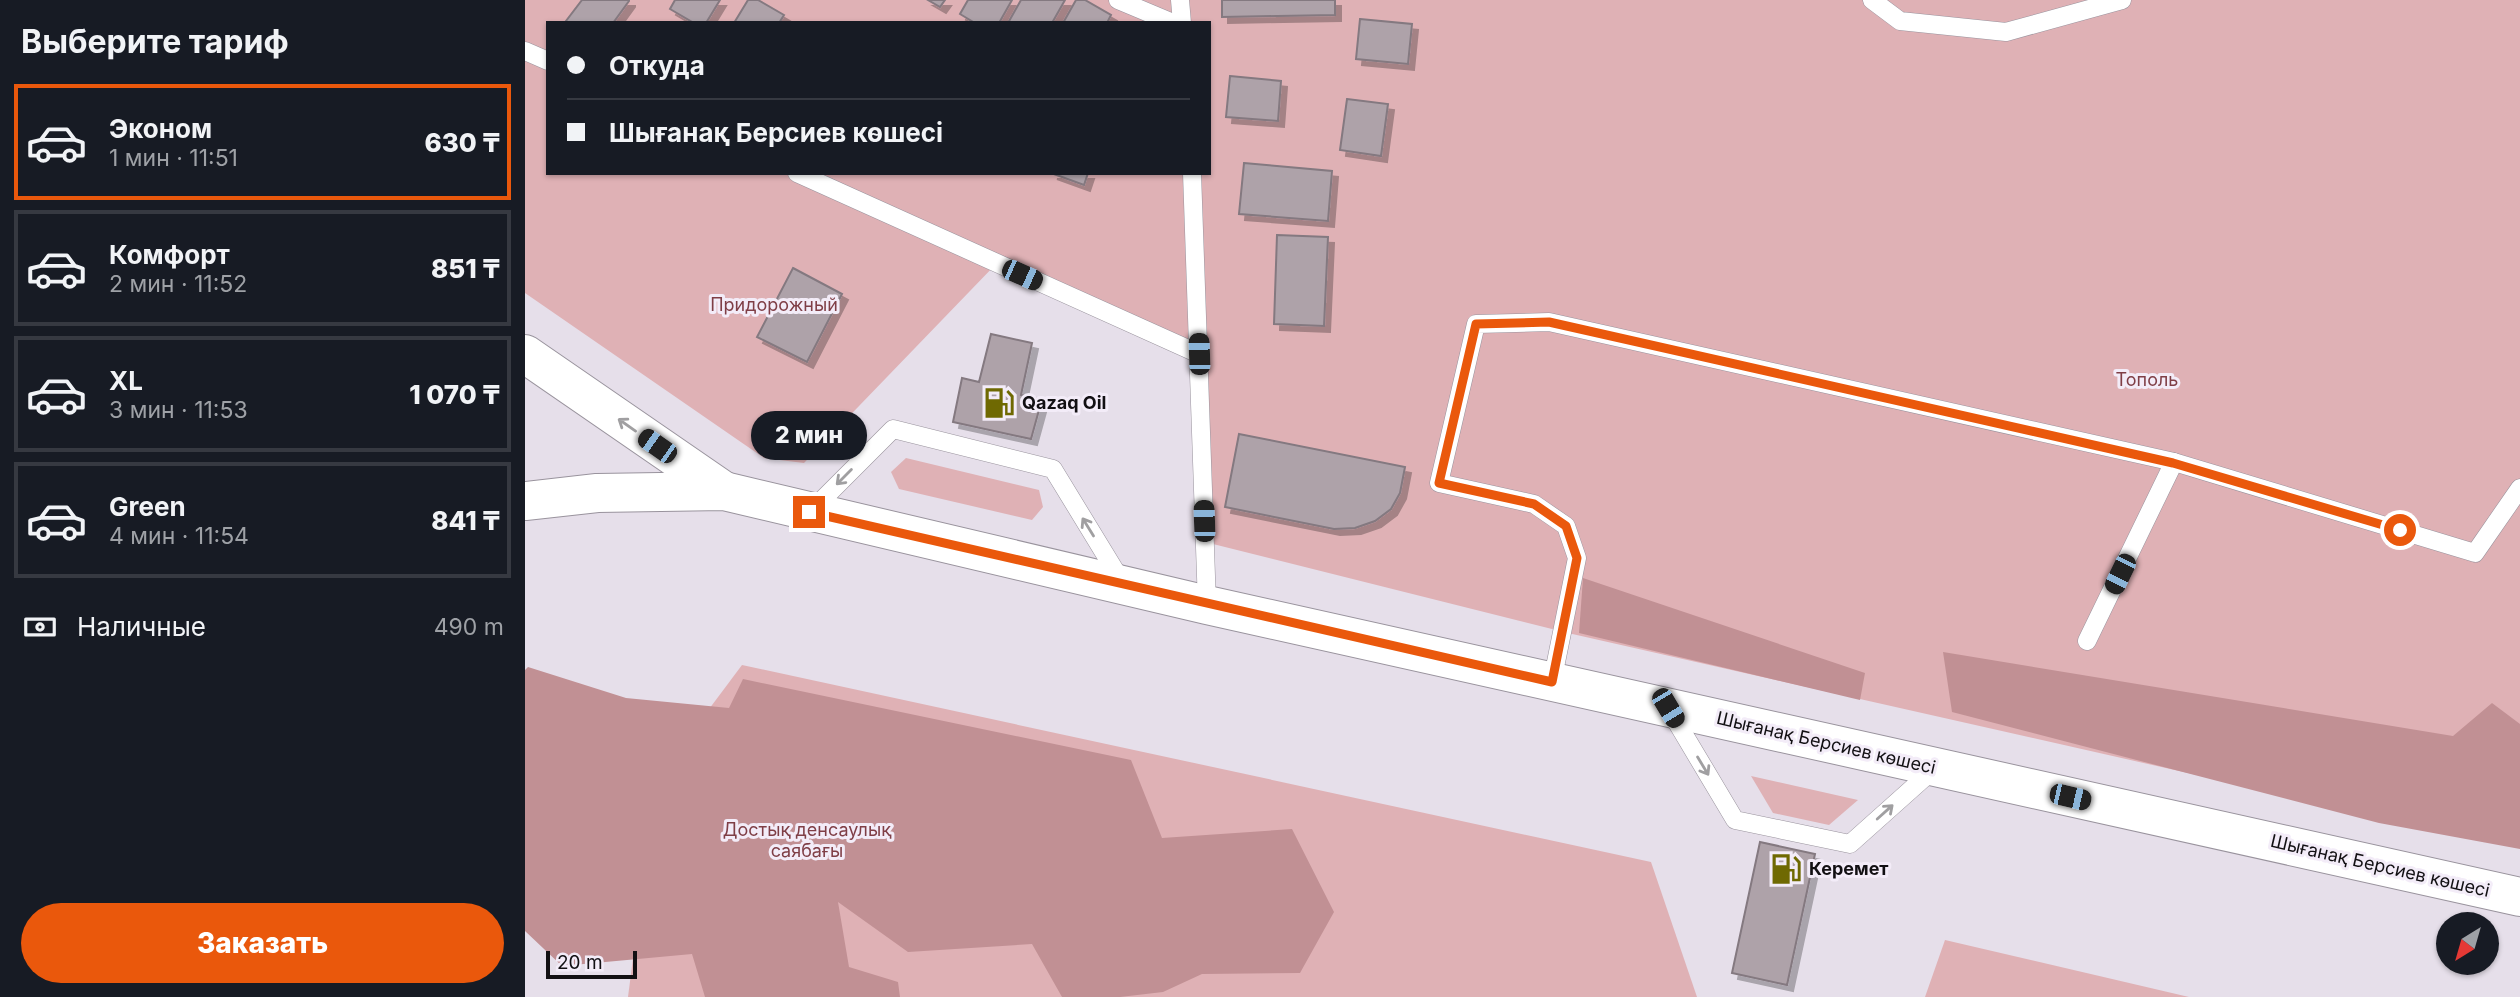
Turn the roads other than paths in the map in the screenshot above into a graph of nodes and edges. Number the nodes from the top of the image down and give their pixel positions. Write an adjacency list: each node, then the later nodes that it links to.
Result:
1 (1118, 0): 5 (lane)
2 (1180, 0): 6 (lane)
3 (1872, 0): 4 (lane)
4 (2122, 0)
5 (1168, 21)
6 (1182, 21)
7 (525, 51): 8 (lane)
8 (546, 60)
9 (801, 175): 12 (lane)
10 (1192, 175): 12 (lane)
11 (525, 354): 15 (main road, one-way to 11)
12 (1199, 354): 19 (lane)
13 (2173, 463): 14 (lane); 20 (lane); 21 (lane)
14 (2520, 488)
15 (724, 491): 16 (main road); 17 (main road, Шығанақ Берсиев көшесі)
16 (525, 501)
17 (809, 512): 18 (main road, Шығанақ Берсиев көшесі); 18 (lane, one-way to 17)
18 (1124, 585): 19 (main road, Шығанақ Берсиев көшесі)
19 (1207, 605): 21 (main road, Шығанақ Берсиев көшесі)
20 (2087, 641)
21 (1552, 682): 22 (main road, Шығанақ Берсиев көшесі)
22 (1668, 708): 23 (main road, Шығанақ Берсиев көшесі); 23 (lane, one-way to 23)
23 (1935, 767): 24 (main road, Шығанақ Берсиев көшесі)
24 (2520, 897)

